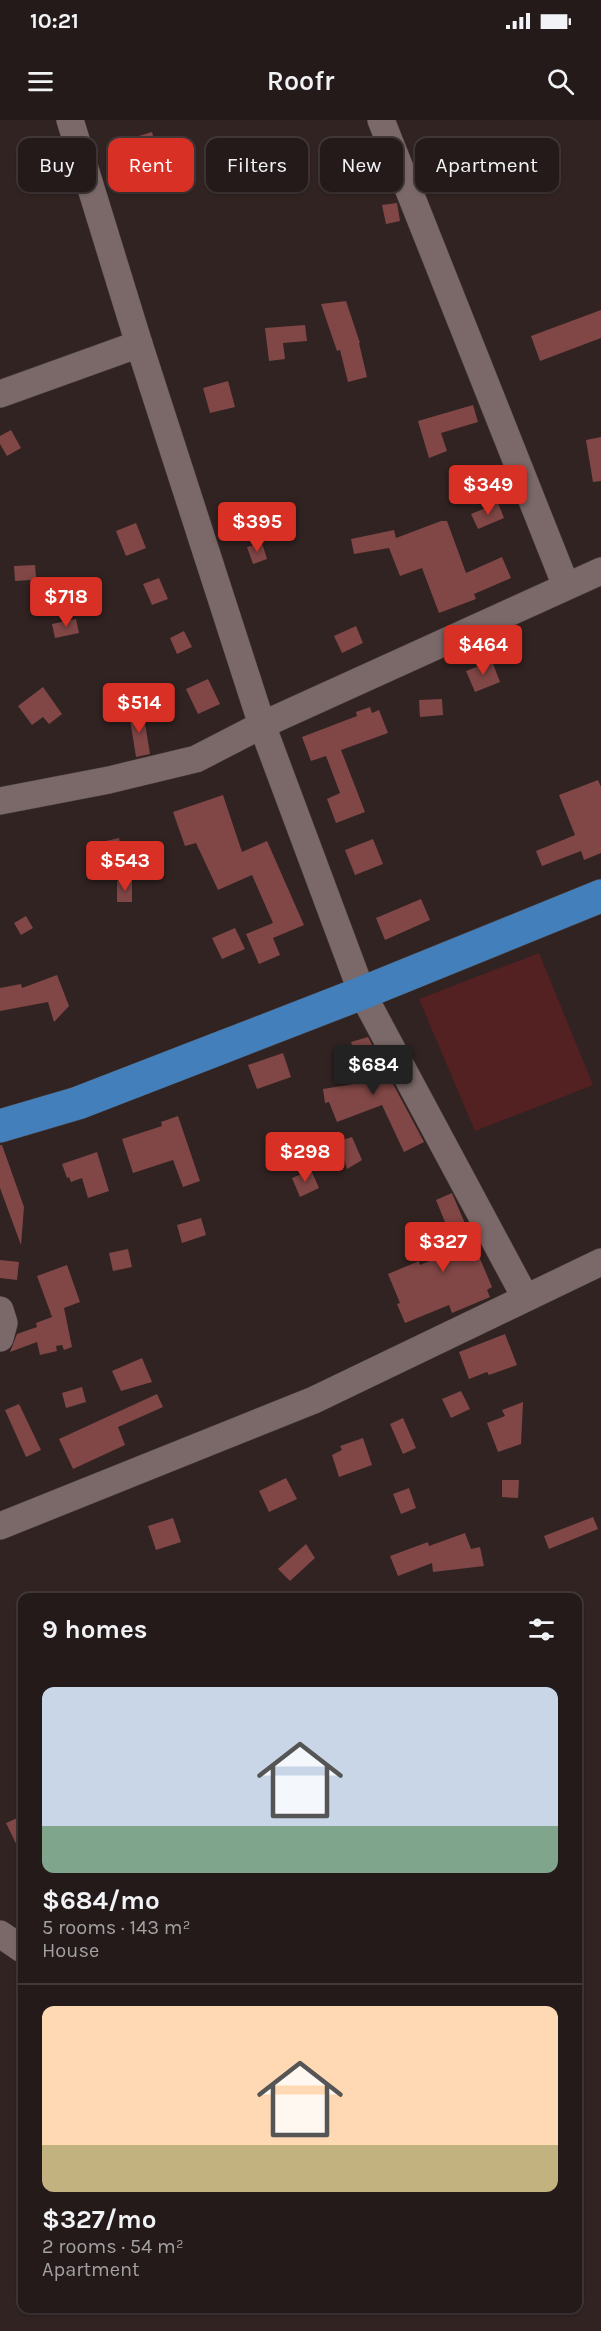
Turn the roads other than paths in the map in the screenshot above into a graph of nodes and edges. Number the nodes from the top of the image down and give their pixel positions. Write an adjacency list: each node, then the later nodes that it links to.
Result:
1 (70, 120): 3 (street)
2 (381, 120): 6 (street)
3 (139, 344): 4 (street); 7 (street)
4 (0, 394)
5 (601, 571): 6 (street)
6 (566, 586): 7 (street)
7 (262, 725): 8 (street); 10 (street)
8 (0, 801)
9 (601, 896): 10 (main road)
10 (362, 993): 11 (main road); 13 (street)
11 (0, 1126)
12 (601, 1262): 13 (street)
13 (525, 1297): 16 (street)
14 (0, 1310): 15 (street)
15 (0, 1338)
16 (0, 1526)
17 (0, 1934): 18 (street)
18 (18, 1946)

